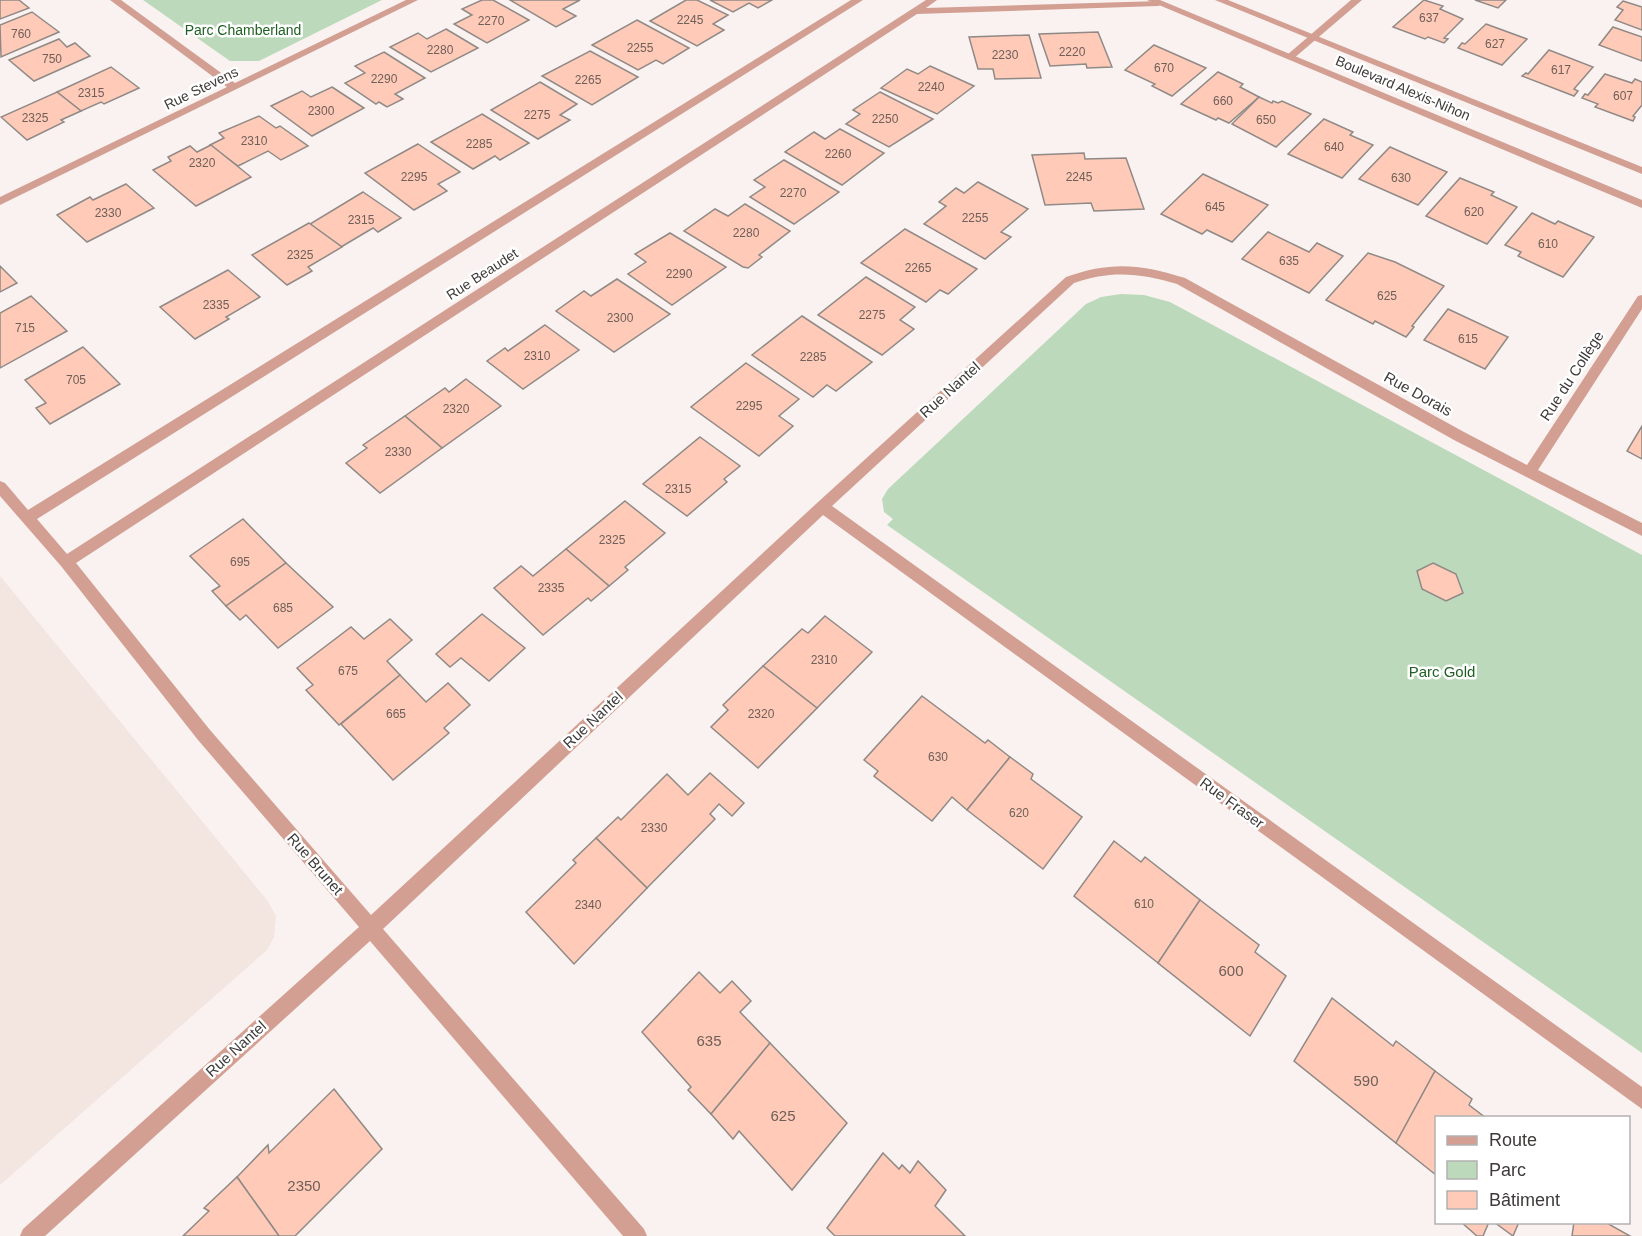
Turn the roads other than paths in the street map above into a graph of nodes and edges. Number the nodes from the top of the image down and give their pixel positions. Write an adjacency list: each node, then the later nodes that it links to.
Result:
1 (116, 0): 11 (street)
2 (413, 0): 11 (street, Rue Stevens)
3 (858, 0): 20 (street)
4 (932, 0): 8 (street, Rue Beaudet)
5 (1220, 0): 9 (street, Boulevard Alexis-Nihon)
6 (1357, 0): 9 (street)
7 (1155, 1): 8 (street); 10 (street, Boulevard Alexis-Nihon)
8 (914, 11): 22 (street, Rue Beaudet)
9 (1313, 38): 10 (street); 12 (street, Boulevard Alexis-Nihon)
10 (1290, 57): 14 (street, Boulevard Alexis-Nihon)
11 (234, 87): 13 (street, Rue Stevens)
12 (1642, 171)
13 (0, 201)
14 (1642, 204)
15 (1181, 281): 17 (street, Rue Dorais); 19 (street, Rue Nantel)
16 (1642, 299): 17 (street, Rue du Collège)
17 (1530, 472): 21 (street, Rue Dorais)
18 (0, 487): 20 (street, Rue Brunet)
19 (822, 507): 23 (street, Rue Nantel); 24 (street, Rue Fraser)
20 (28, 517): 22 (street, Rue Brunet)
21 (1642, 530)
22 (66, 562): 23 (street, Rue Brunet)
23 (370, 928): 25 (street, Rue Nantel); 26 (street, Rue Brunet)
24 (1642, 1099)
25 (30, 1236)
26 (637, 1236)

